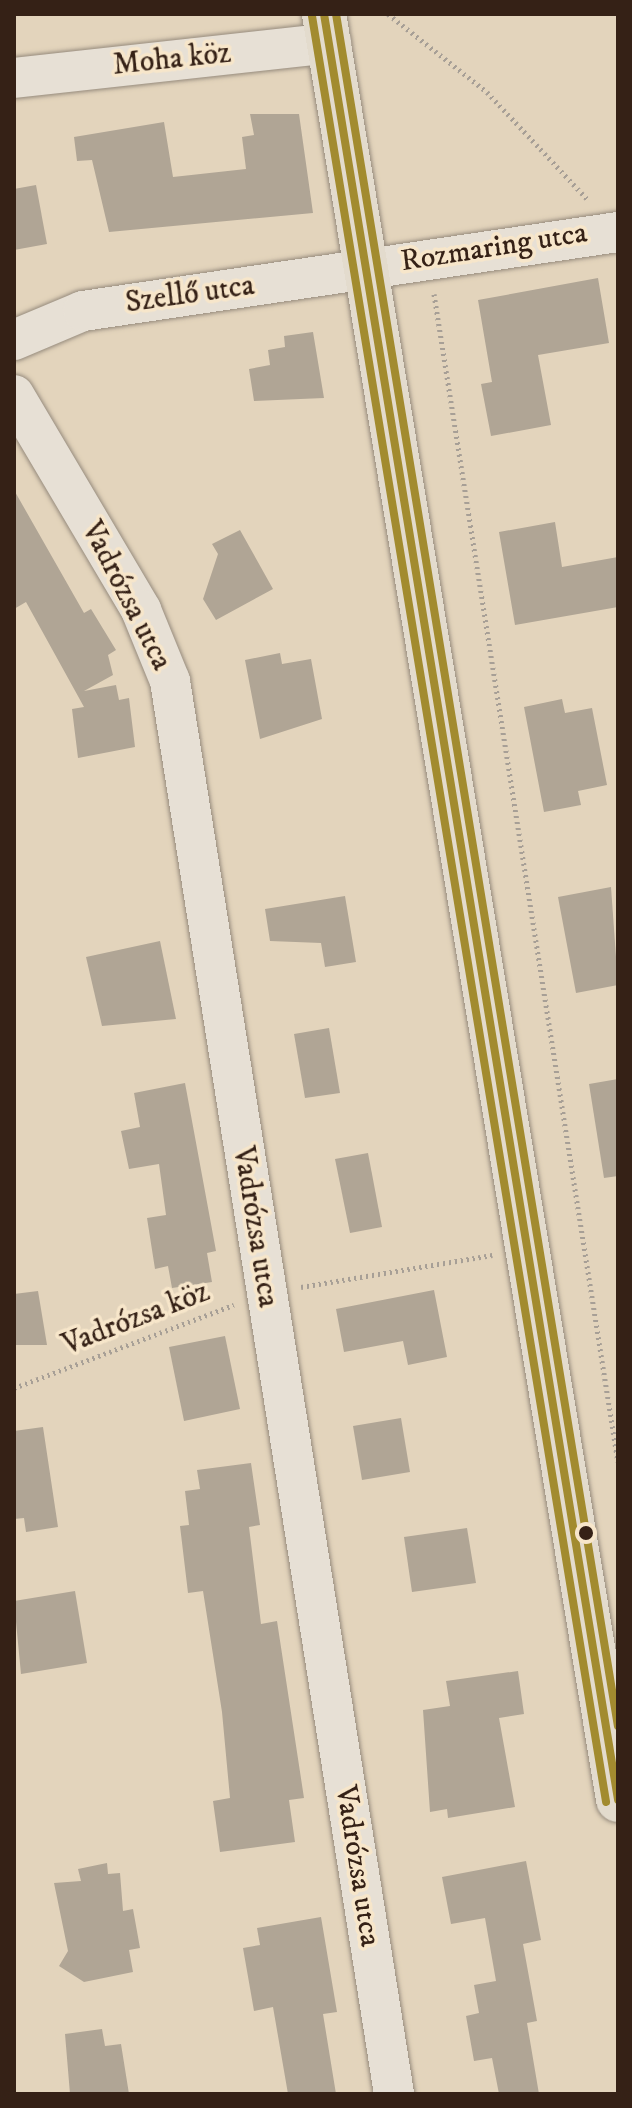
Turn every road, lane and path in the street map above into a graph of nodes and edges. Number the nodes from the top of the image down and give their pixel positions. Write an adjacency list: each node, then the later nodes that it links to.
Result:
1 (388, 14): 4 (path)
2 (326, 24): 3 (street, Moha köz); 6 (main road)
3 (14, 78)
4 (615, 231): 5 (street, Rozmaring utca)
5 (420, 256): 6 (street, Rozmaring utca); 12 (path)
6 (371, 268): 7 (street, Szellő utca); 13 (main road)
7 (14, 340)
8 (14, 395): 10 (street, Vadrózsa utca)
9 (496, 1254): 10 (path, Vadrózsa köz)
10 (265, 1293): 11 (path, Vadrózsa köz); 14 (street, Vadrózsa utca)
11 (14, 1388)
12 (618, 1462)
13 (618, 1800)
14 (394, 2094)

